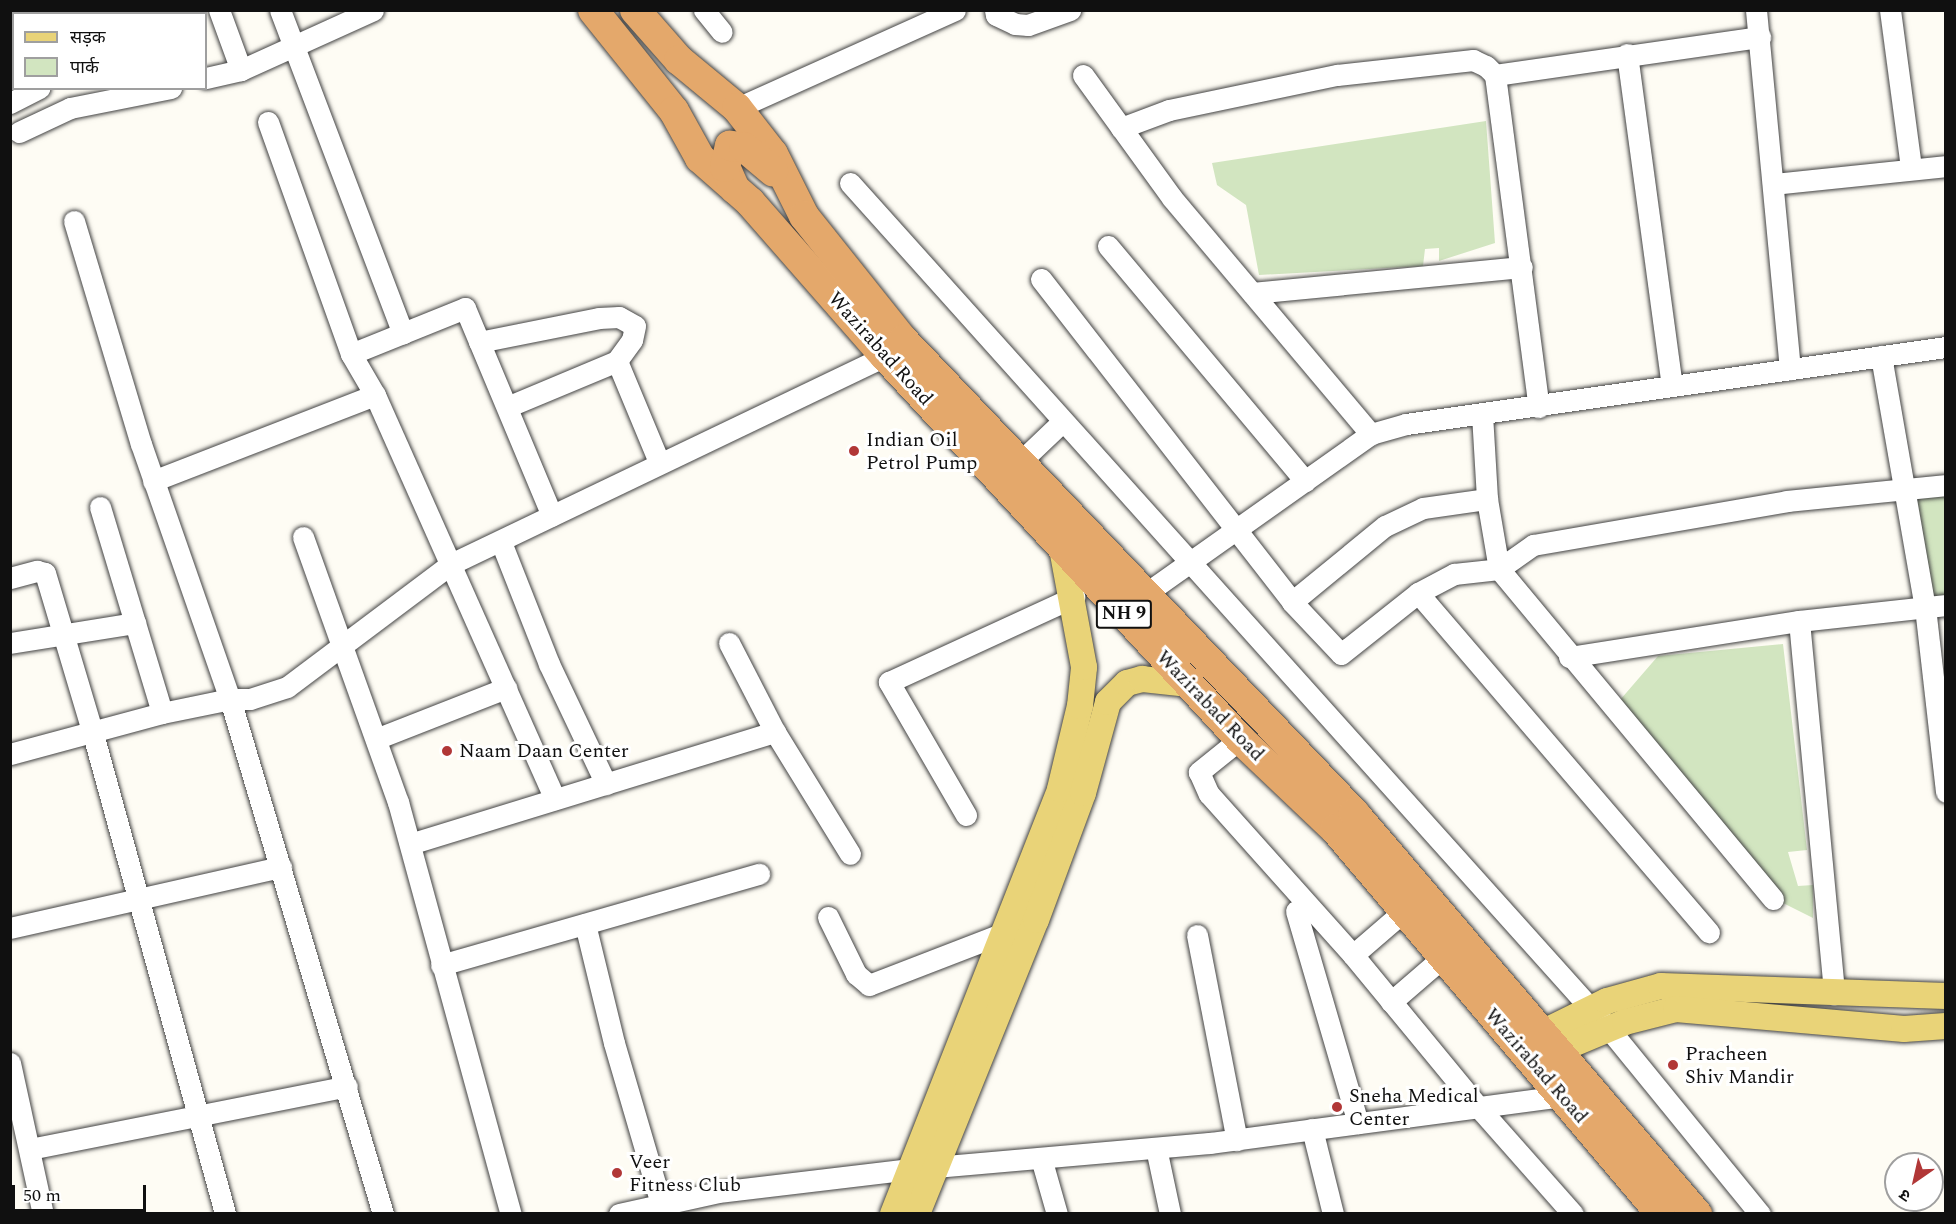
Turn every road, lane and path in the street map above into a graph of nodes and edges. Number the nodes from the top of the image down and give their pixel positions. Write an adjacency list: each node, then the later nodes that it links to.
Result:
1 (219, 10): 17 (street)
2 (280, 10): 15 (street)
3 (373, 10): 15 (street)
4 (593, 10): 34 (highway, Wazirabad Road / NH 9)
5 (635, 10): 25 (highway, Wazirabad Road / NH 9)
6 (704, 10): 13 (street)
7 (955, 10): 12 (street)
8 (995, 10): 9 (street)
9 (1070, 10)
10 (1756, 10): 14 (street)
11 (1890, 10): 30 (street)
12 (918, 16): 25 (street)
13 (722, 32)
14 (1760, 37): 16 (street); 33 (street)
15 (294, 46): 17 (street); 40 (street)
16 (1626, 54): 20 (street); 48 (street)
17 (241, 70): 18 (street)
18 (207, 75)
19 (1083, 75): 27 (street)
20 (1495, 75): 27 (street); 37 (street)
21 (35, 90): 24 (street)
22 (152, 90): 23 (street)
23 (132, 92): 28 (street)
24 (10, 103)
25 (737, 108): 31 (highway, Wazirabad Road / NH 9)
26 (268, 122): 43 (street)
27 (1121, 128): 39 (street)
28 (19, 132)
29 (1946, 166): 30 (street)
30 (1911, 167): 33 (street)
31 (785, 181): 34 (highway); 56 (highway, Wazirabad Road / NH 9)
32 (850, 183): 53 (street)
33 (1773, 184): 47 (street)
34 (735, 189): 44 (highway, Wazirabad Road / NH 9)
35 (74, 220): 57 (street)
36 (1108, 246): 58 (street)
37 (1522, 267): 39 (street); 51 (street)
38 (1041, 279): 64 (street)
39 (1252, 293): 54 (street)
40 (403, 333): 41 (street); 43 (street)
41 (479, 342): 46 (street); 50 (street)
42 (1946, 347): 45 (street)
43 (351, 354): 49 (street)
44 (885, 356): 55 (street); 67 (highway, Wazirabad Road / NH 9)
45 (1881, 356): 47 (street); 60 (street)
46 (617, 361): 50 (street); 55 (street)
47 (1790, 369): 48 (street)
48 (1672, 385): 51 (street)
49 (375, 395): 57 (street); 68 (street)
50 (507, 407): 63 (street)
51 (1539, 407): 52 (street)
52 (1482, 414): 54 (street); 61 (street)
53 (1062, 422): 56 (street); 69 (street)
54 (1371, 434): 58 (street)
55 (659, 462): 63 (street)
56 (1020, 462): 73 (highway, Wazirabad Road / NH 9)
57 (153, 481): 86 (street)
58 (1305, 481): 64 (street)
59 (1946, 485): 60 (street)
60 (1902, 492): 70 (street); 76 (street)
61 (1487, 499): 70 (street); 75 (street)
62 (100, 507): 78 (street)
63 (552, 516): 66 (street)
64 (1236, 530): 69 (street); 75 (street)
65 (303, 537): 82 (street)
66 (501, 542): 68 (street); 94 (street)
67 (1062, 548): 74 (main road); 84 (highway, Wazirabad Road / NH 9)
68 (451, 564): 82 (street); 85 (street)
69 (1188, 564): 73 (street); 118 (street)
70 (1499, 569): 72 (street); 83 (street)
71 (10, 578): 79 (street)
72 (1419, 593): 75 (street); 110 (street)
73 (1144, 594): 121 (highway, Wazirabad Road / NH 9)
74 (1074, 597): 97 (street); 109 (main road)
75 (1292, 602)
76 (1935, 606): 77 (street); 92 (street)
77 (1798, 621): 83 (street); 115 (street)
78 (135, 623): 79 (street); 87 (street)
79 (61, 636): 80 (street); 89 (street)
80 (10, 643)
81 (729, 643): 88 (street)
82 (343, 648): 86 (street); 90 (street)
83 (1569, 657): 102 (street)
84 (1188, 684): 91 (highway, Wazirabad Road / NH 9); 133 (main road)
85 (506, 688): 90 (street); 96 (street)
86 (230, 699): 87 (street); 100 (street)
87 (162, 713): 89 (street)
88 (775, 732): 94 (street); 99 (street)
89 (93, 734): 93 (street); 103 (street)
90 (376, 739): 98 (street)
91 (1240, 739): 105 (highway, Wazirabad Road / NH 9); 112 (street)
92 (1943, 748): 95 (street)
93 (10, 754)
94 (606, 783): 96 (street)
95 (1946, 792)
96 (555, 800): 98 (street)
97 (966, 815)
98 (410, 844): 114 (street)
99 (850, 854)
100 (281, 867): 103 (street); 123 (street)
101 (759, 874): 107 (street)
102 (1773, 899)
103 (139, 901): 108 (street); 126 (street)
104 (1296, 911): 127 (street)
105 (1404, 912): 112 (street); 113 (highway, Wazirabad Road / NH 9)
106 (828, 917): 109 (street)
107 (585, 924): 114 (street); 134 (street)
108 (10, 928)
109 (1006, 932): 133 (main road)
110 (1709, 932)
111 (1197, 936): 129 (street)
112 (1353, 954): 117 (street)
113 (1442, 957): 117 (street); 124 (highway, Wazirabad Road / NH 9)
114 (441, 965): 138 (street)
115 (1834, 994): 116 (main road); 118 (main road)
116 (1946, 996)
117 (1391, 1002): 125 (street)
118 (1589, 1010): 120 (street); 121 (main road)
119 (1946, 1026): 120 (main road)
120 (1608, 1029): 121 (main road); 148 (street)
121 (1549, 1042): 147 (highway, Wazirabad Road / NH 9)
122 (10, 1063): 131 (street)
123 (347, 1086): 126 (street); 137 (street)
124 (1563, 1096): 125 (street); 146 (highway, Wazirabad Road / NH 9)
125 (1480, 1109): 127 (street); 145 (street)
126 (198, 1116): 131 (street); 136 (street)
127 (1358, 1123): 128 (street)
128 (1312, 1129): 129 (street); 144 (street)
129 (1237, 1140): 130 (street)
130 (1156, 1148): 132 (street); 143 (street)
131 (30, 1149): 135 (street)
132 (1041, 1158): 133 (street); 142 (street)
133 (924, 1169): 134 (street); 140 (main road); 141 (main road)
134 (671, 1206): 139 (street)
135 (43, 1214)
136 (225, 1214)
137 (384, 1214)
138 (511, 1214)
139 (619, 1214)
140 (893, 1214)
141 (917, 1214)
142 (1057, 1214)
143 (1170, 1214)
144 (1333, 1214)
145 (1573, 1214)
146 (1661, 1214)
147 (1697, 1214)
148 (1760, 1214)

